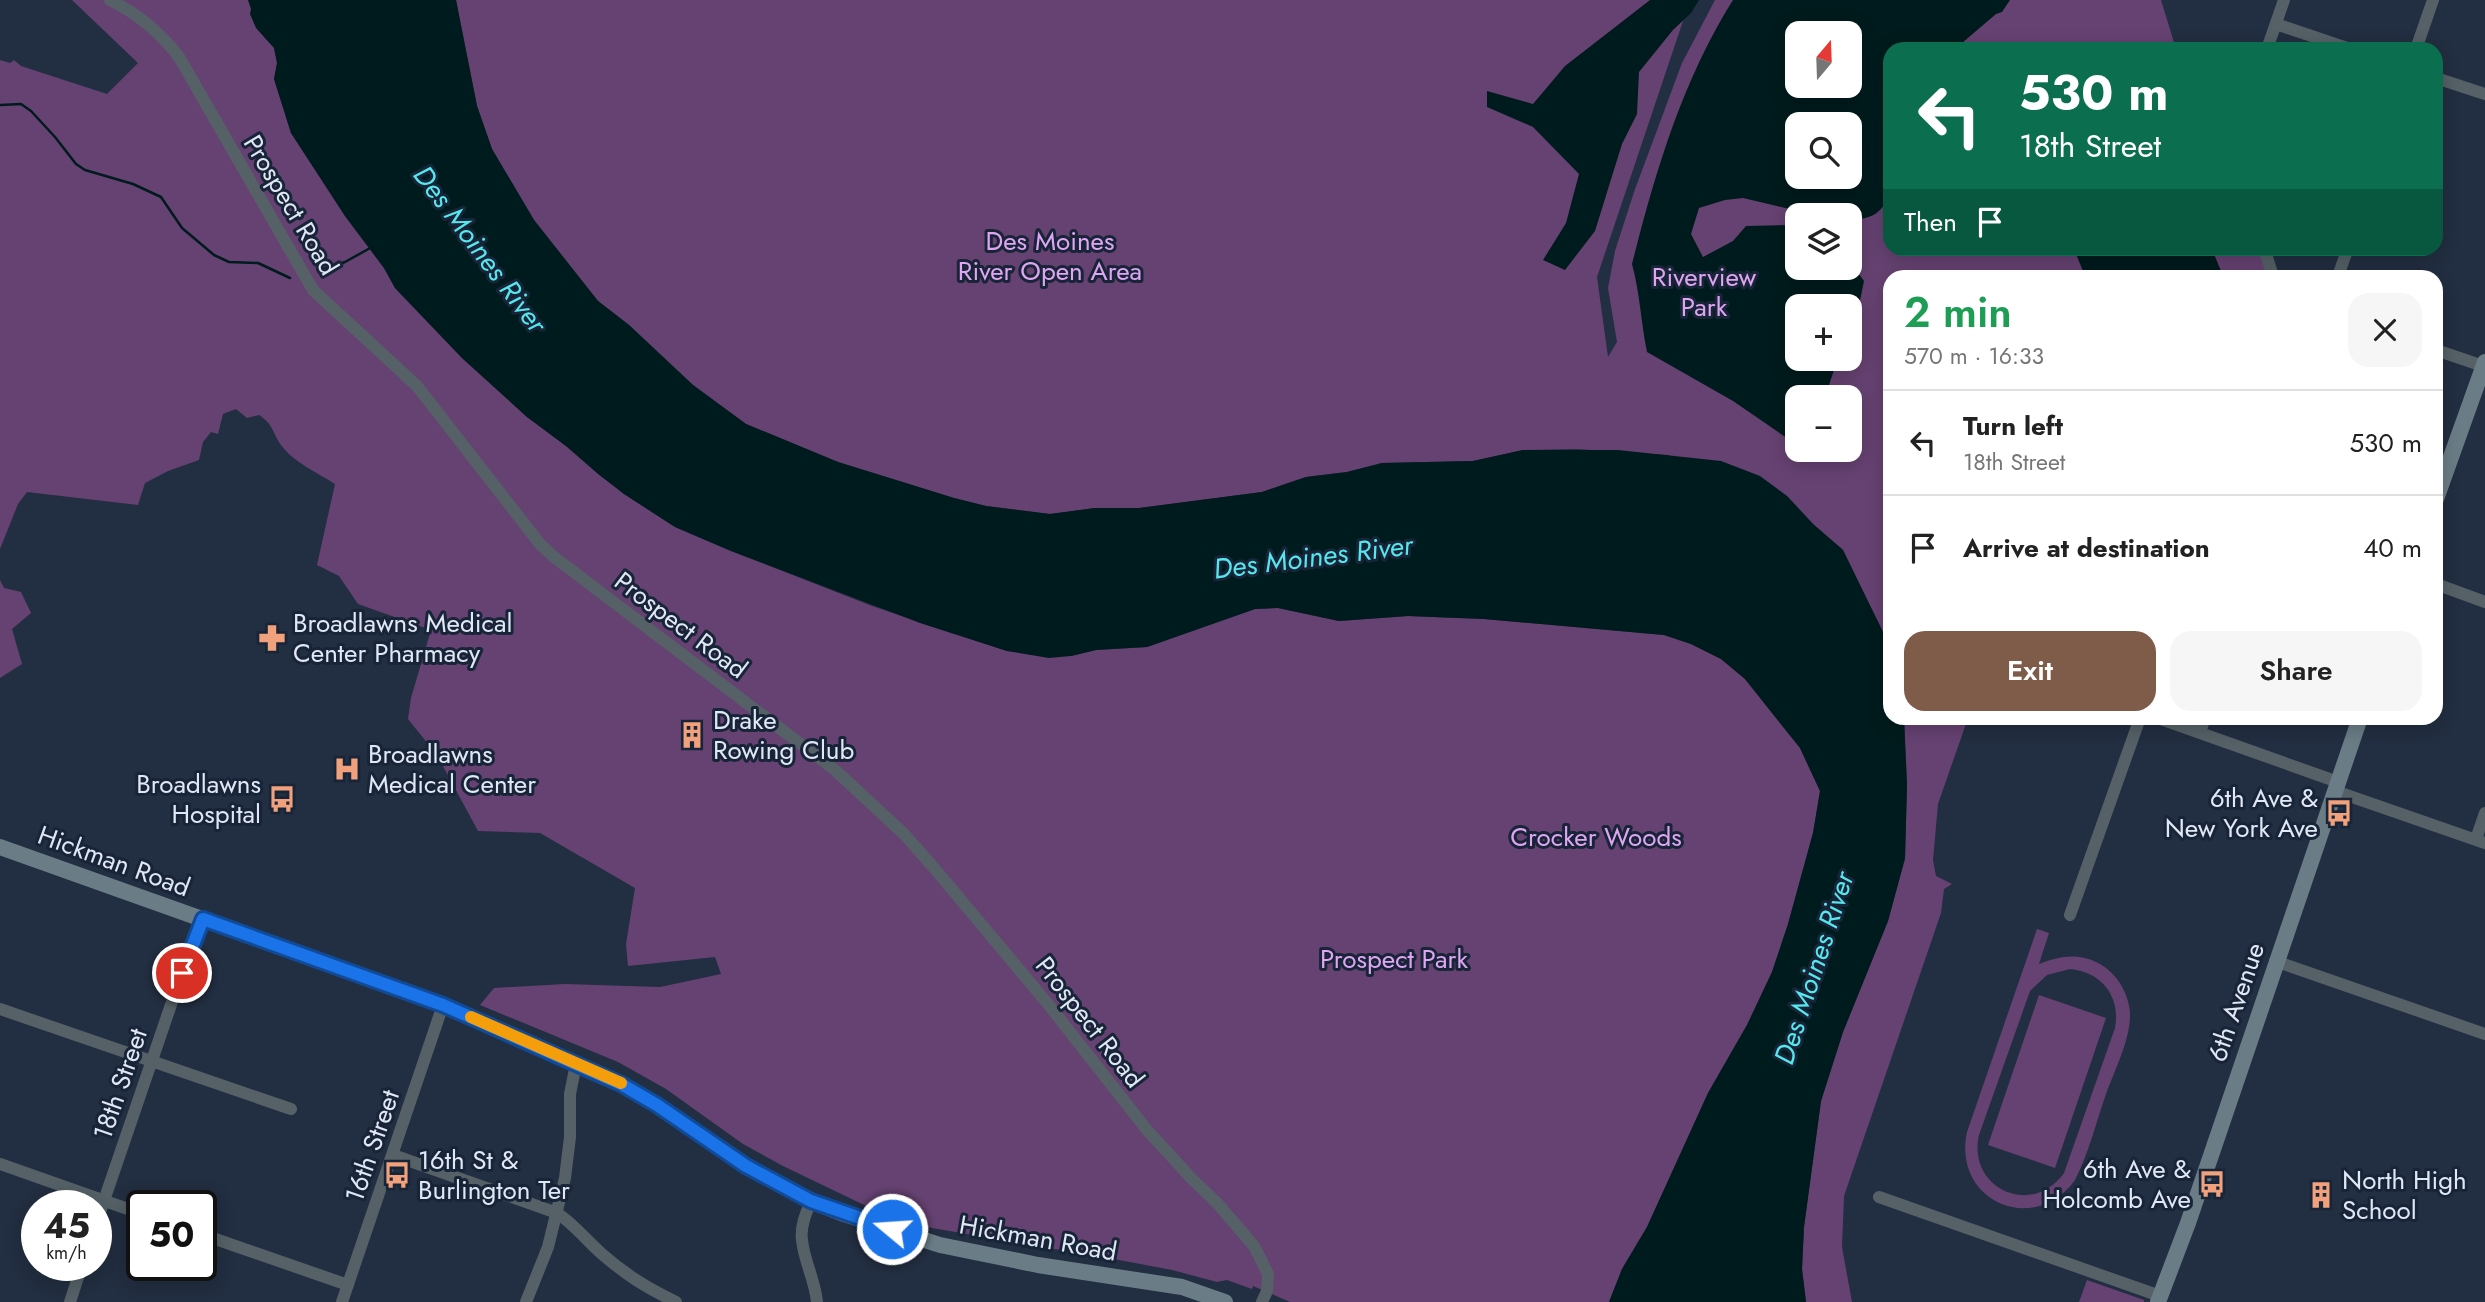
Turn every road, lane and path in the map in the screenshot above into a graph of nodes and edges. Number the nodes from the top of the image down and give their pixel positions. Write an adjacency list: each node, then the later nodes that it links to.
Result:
1 (110, 0): 50 (street, Prospect Road)
2 (2284, 0): 4 (street)
3 (2433, 0): 7 (street)
4 (2276, 24): 5 (street); 6 (street)
5 (2270, 42)
6 (2329, 42)
7 (2418, 42)
8 (2443, 80): 9 (street)
9 (2485, 94)
10 (2443, 351): 11 (street)
11 (2484, 364): 12 (main road)
12 (2443, 479)
13 (2443, 587): 14 (street)
14 (2485, 602)
15 (2138, 725): 24 (street)
16 (2179, 725): 19 (street)
17 (2202, 725): 19 (street)
18 (2358, 725): 20 (main road, 6th Avenue)
19 (2200, 732): 20 (street)
20 (2336, 786): 22 (street); 26 (main road, 6th Avenue)
21 (2485, 813): 22 (street)
22 (2480, 841)
23 (0, 847): 25 (main road, Hickman Road)
24 (2070, 915)
25 (203, 919): 27 (main road, Hickman Road); 30 (street, 18th Street)
26 (2275, 961): 29 (street); 43 (main road, 6th Avenue)
27 (443, 1005): 31 (main road, Hickman Road); 33 (street, 16th Street)
28 (0, 1009): 30 (street)
29 (2485, 1034)
30 (152, 1061): 32 (street); 36 (street, 18th Street)
31 (576, 1064): 38 (main road, Hickman Road); 39 (street)
32 (290, 1109)
33 (393, 1155): 39 (street); 42 (street, 16th Street)
34 (0, 1164): 35 (street)
35 (73, 1190)
36 (108, 1190)
37 (1879, 1197): 43 (street)
38 (811, 1201): 48 (street); 49 (main road, Hickman Road)
39 (557, 1213): 46 (street); 47 (street)
40 (217, 1240): 42 (street)
41 (76, 1281): 44 (street)
42 (348, 1285): 45 (street, 16th Street)
43 (2159, 1299)
44 (69, 1302)
45 (342, 1302)
46 (526, 1302)
47 (676, 1302)
48 (817, 1302)
49 (1225, 1302)
50 (1262, 1302)

